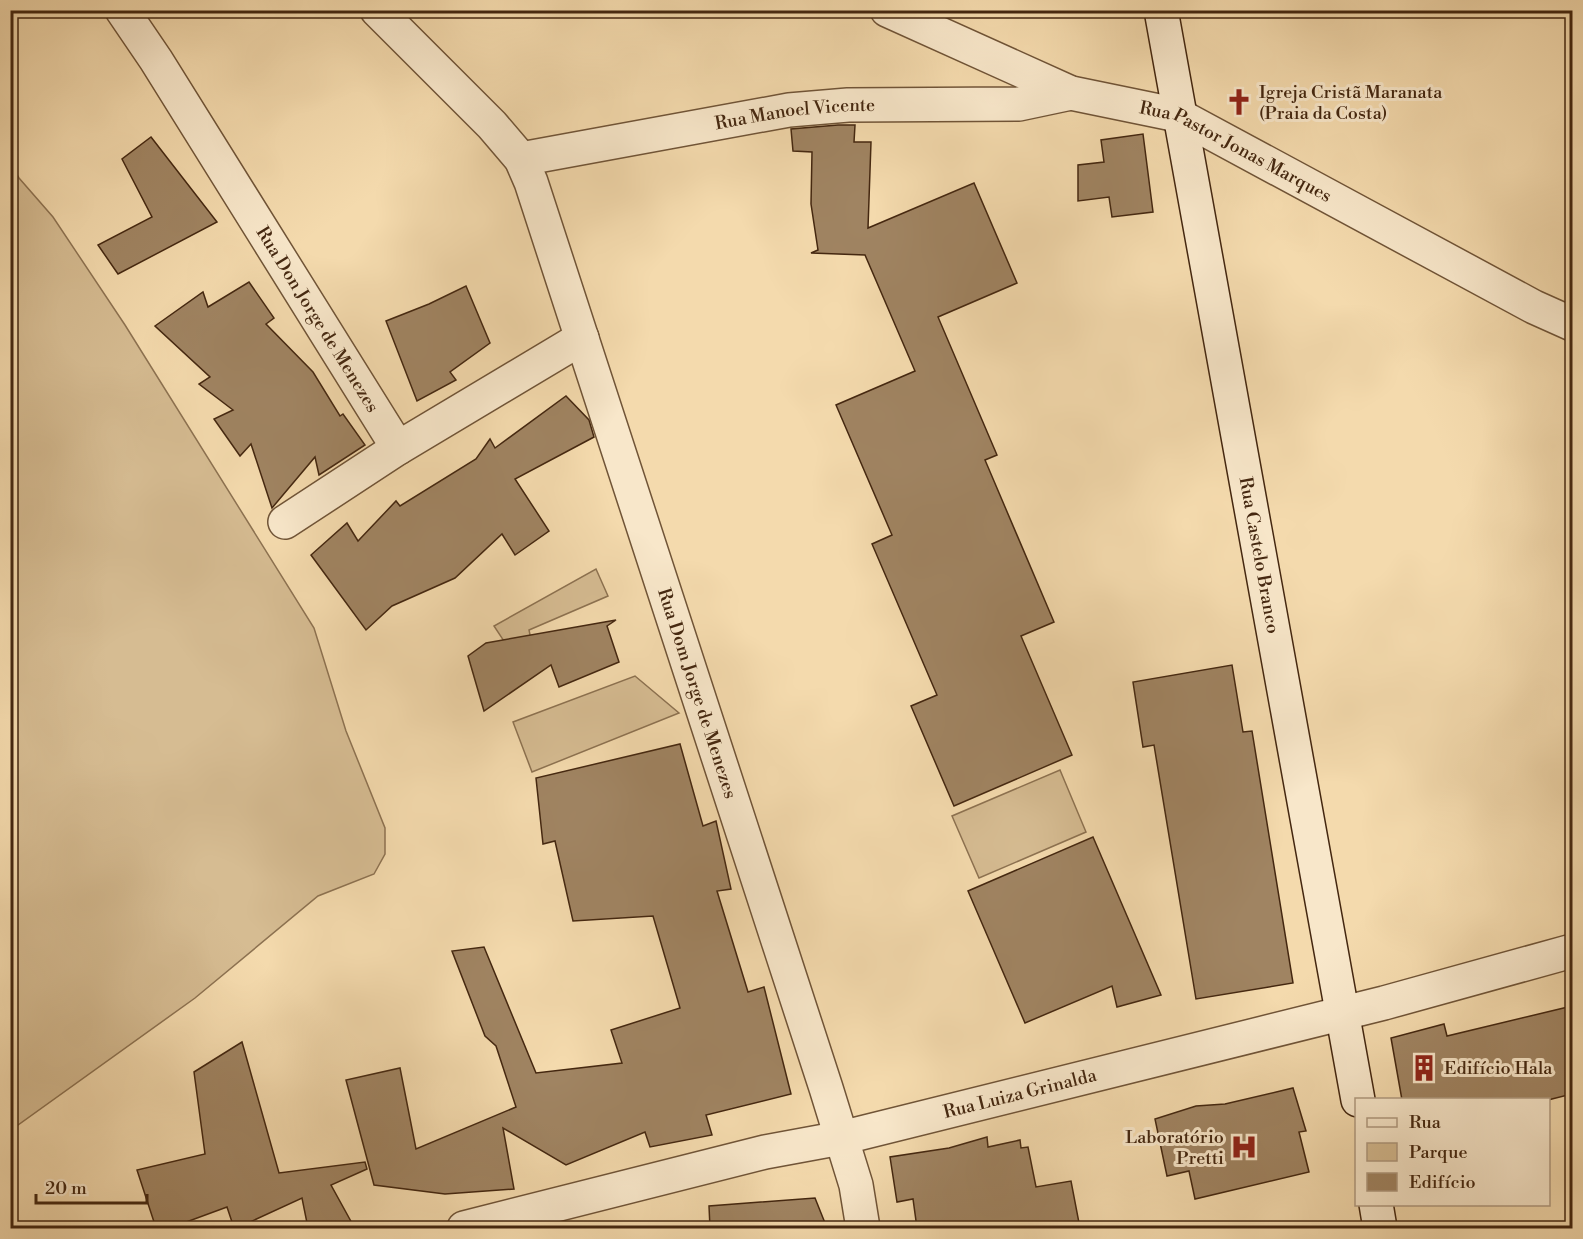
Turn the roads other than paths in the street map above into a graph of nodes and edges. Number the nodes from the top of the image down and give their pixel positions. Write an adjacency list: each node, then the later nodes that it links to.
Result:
1 (122, 10): 10 (street, Rua Don Jorge de Menezes)
2 (377, 10): 7 (street)
3 (887, 10): 5 (street, Rua Pastor Jonas Marques)
4 (1161, 10): 6 (street, Rua Castelo Branco)
5 (1071, 93): 6 (street, Rua Pastor Jonas Marques); 7 (street, Rua Manoel Vicente)
6 (1178, 115): 8 (street, Rua Pastor Jonas Marques); 13 (street, Rua Castelo Branco)
7 (521, 159): 9 (street, Rua Dom Jorge de Menezes)
8 (1572, 324)
9 (582, 338): 10 (street); 15 (street, Rua Dom Jorge de Menezes)
10 (398, 448): 11 (street)
11 (285, 522)
12 (1572, 951): 13 (street, Rua Luiza Grinalda)
13 (1343, 1013): 14 (street, Rua Castelo Branco); 15 (street, Rua Luiza Grinalda)
14 (1358, 1098)
15 (842, 1138): 17 (street, Rua Luiza Grinalda); 18 (street, Rua Dom Jorge de Menezes)
16 (1376, 1206): 19 (street)
17 (464, 1228)
18 (863, 1228)
19 (1380, 1228)

